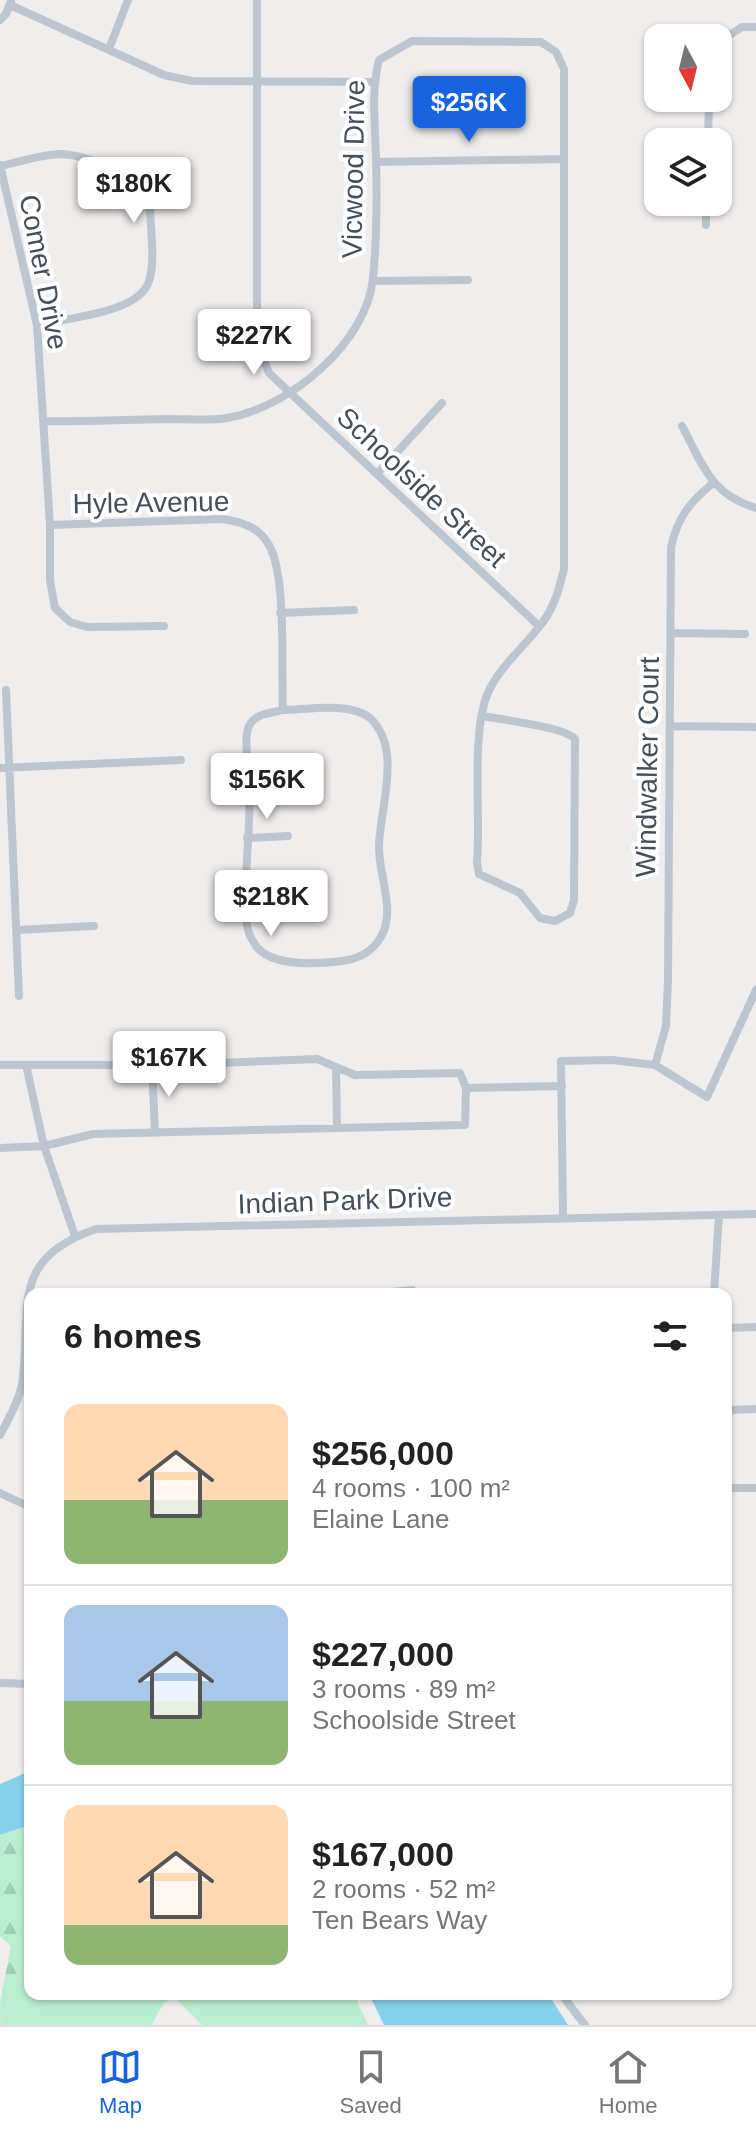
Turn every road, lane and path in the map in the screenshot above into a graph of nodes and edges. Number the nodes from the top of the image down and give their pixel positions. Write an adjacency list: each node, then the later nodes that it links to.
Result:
1 (128, 0): 7 (street)
2 (257, 0): 8 (street, Schoolside Street)
3 (11, 3): 4 (street); 7 (street)
4 (0, 20)
5 (756, 27): 6 (street)
6 (732, 34)
7 (109, 49): 8 (street)
8 (256, 80): 9 (street); 18 (street, Schoolside Street)
9 (373, 82): 10 (street, Vicwood Drive); 11 (street, Vicwood Drive)
10 (563, 159): 11 (street); 29 (street, Vicwood Drive)
11 (376, 162): 16 (street, Vicwood Drive)
12 (0, 166): 17 (street, Comer Drive); 17 (street)
13 (706, 216): 14 (street)
14 (706, 225)
15 (468, 280): 16 (street)
16 (373, 281): 18 (street, Vicwood Drive)
17 (37, 325): 20 (street, Comer Drive)
18 (287, 393): 20 (street, Vicwood Drive); 22 (street, Schoolside Street)
19 (442, 403): 22 (street)
20 (45, 421): 25 (street, Comer Drive)
21 (682, 426): 23 (street)
22 (377, 474): 29 (street, Schoolside Street)
23 (712, 484): 24 (street); 30 (street, Windwalker Court)
24 (756, 508)
25 (50, 525): 27 (street, Hyle Avenue); 28 (street, Comer Drive)
26 (354, 610): 27 (street)
27 (280, 613): 33 (street, Hyle Avenue)
28 (164, 626)
29 (539, 626): 34 (street, Vicwood Drive)
30 (671, 633): 31 (street); 35 (street, Windwalker Court)
31 (745, 634)
32 (6, 690): 38 (street)
33 (283, 710): 40 (street); 40 (street)
34 (483, 716): 34 (street, Vicwood Drive)
35 (670, 726): 36 (street); 48 (street, Windwalker Court)
36 (756, 727)
37 (181, 760): 38 (street)
38 (5, 768): 42 (street)
39 (288, 836): 40 (street)
40 (247, 838)
41 (94, 926): 42 (street)
42 (17, 930): 44 (street)
43 (756, 990): 48 (street)
44 (19, 996)
45 (0, 1065): 46 (street)
46 (26, 1065): 47 (street); 54 (street)
47 (152, 1065): 49 (street); 53 (street)
48 (655, 1065): 50 (street)
49 (336, 1067): 51 (street); 52 (street)
50 (562, 1086): 51 (street); 58 (street)
51 (466, 1088): 52 (street)
52 (337, 1128): 53 (street)
53 (155, 1133): 54 (street)
54 (44, 1146): 55 (street); 59 (street)
55 (0, 1148)
56 (756, 1214): 57 (street, Indian Park Drive)
57 (719, 1215): 58 (street, Indian Park Drive); 61 (street)
58 (563, 1216): 59 (street, Indian Park Drive)
59 (75, 1236): 60 (street, Indian Park Drive)
60 (29, 1288)
61 (714, 1288)
62 (756, 1327): 63 (street)
63 (732, 1328)
64 (24, 1378): 67 (street, Indian Park Drive)
65 (756, 1409): 66 (street)
66 (732, 1410)
67 (0, 1435)
68 (732, 1488): 69 (street)
69 (756, 1488)
70 (0, 1493): 71 (street)
71 (24, 1504)
72 (0, 1683): 73 (street)
73 (24, 1684)
74 (566, 2000): 75 (street)
75 (585, 2025)

